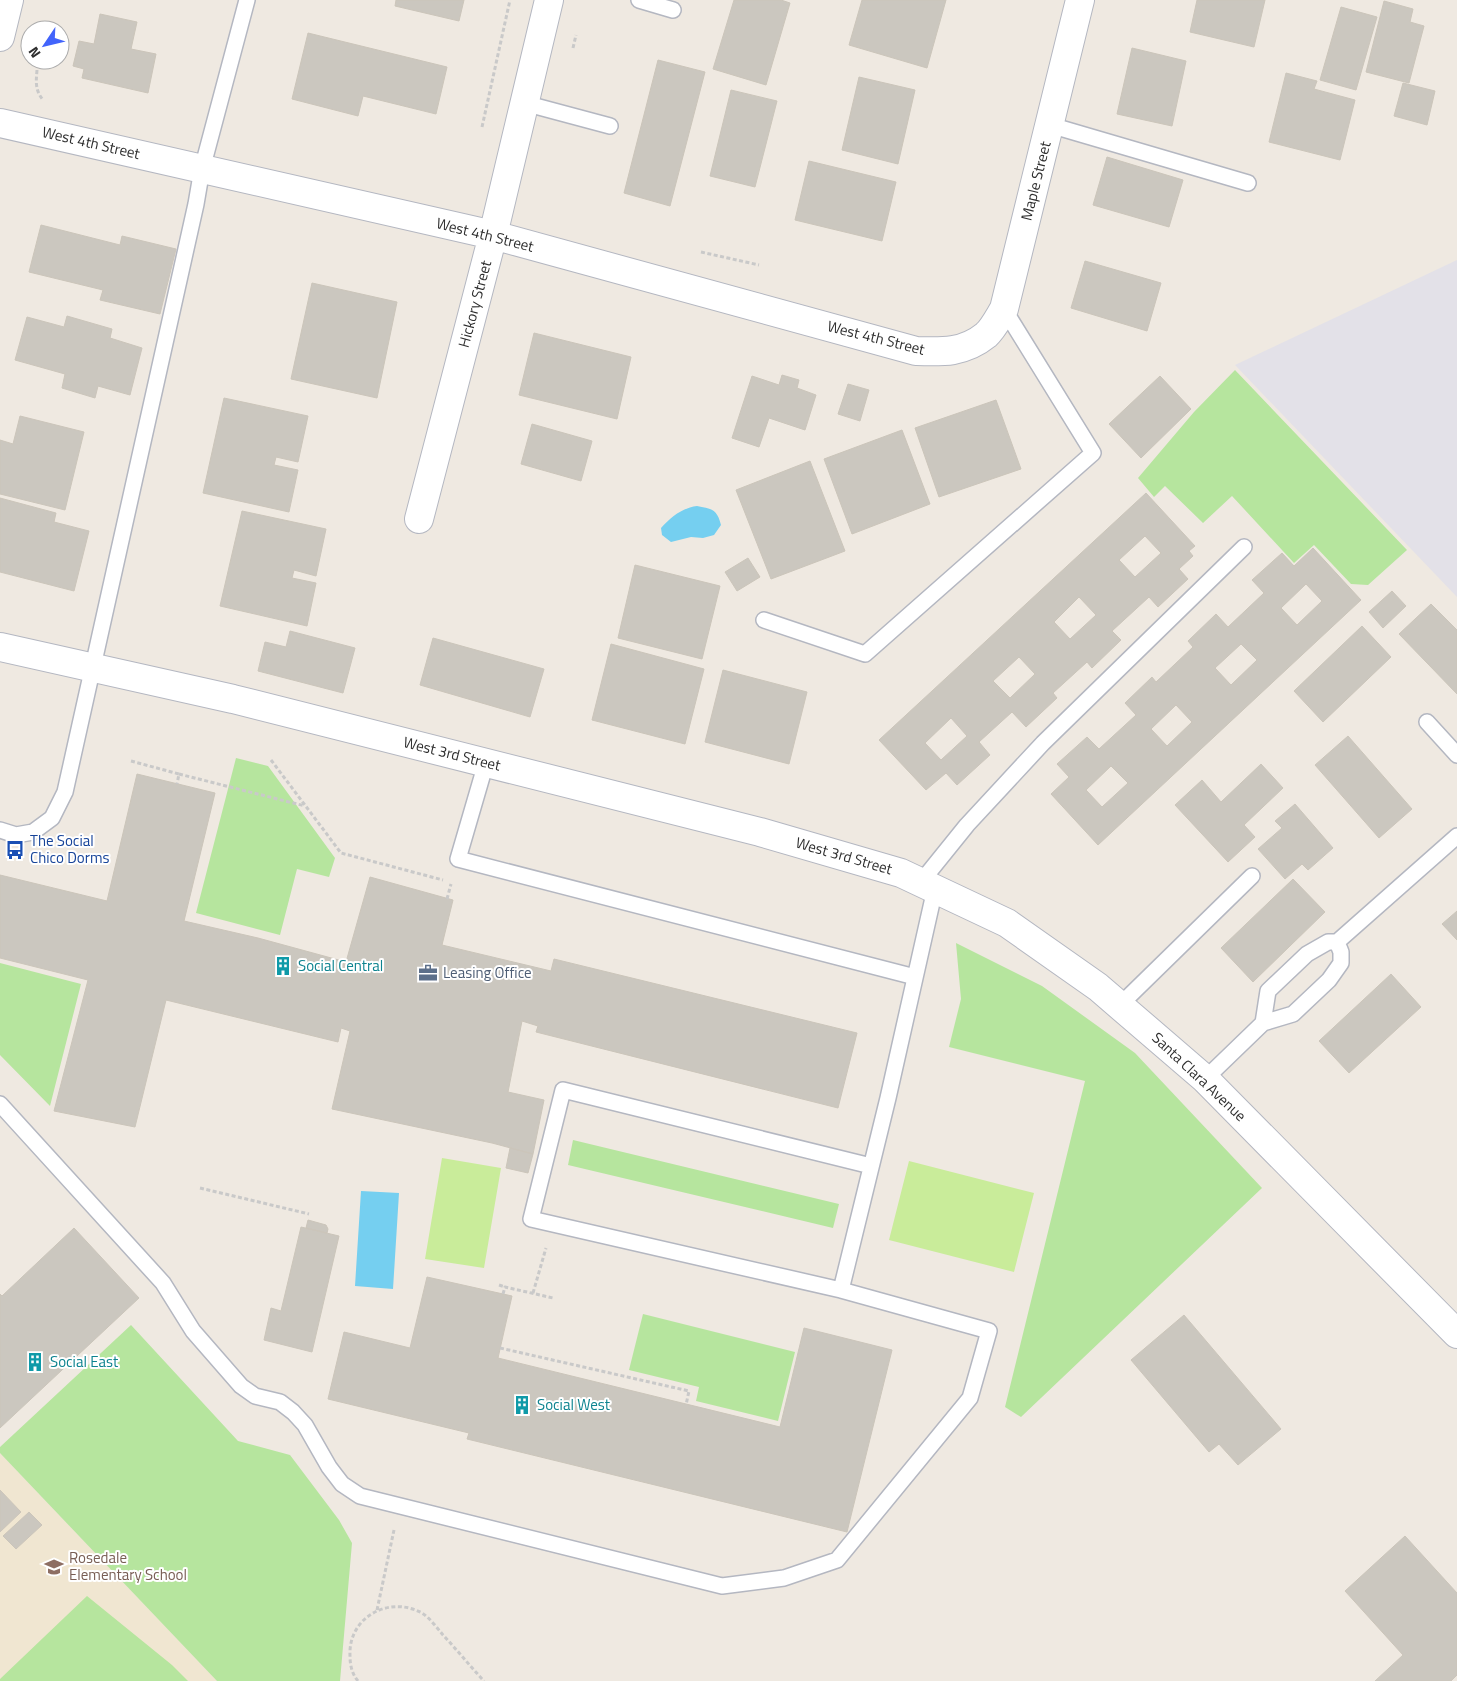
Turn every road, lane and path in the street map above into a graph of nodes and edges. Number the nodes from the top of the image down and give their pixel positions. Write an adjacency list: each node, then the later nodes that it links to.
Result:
1 (9, 0): 8 (street)
2 (247, 0): 14 (lane)
3 (510, 0): 13 (path)
4 (549, 0): 9 (street, Hickory Street)
5 (639, 0): 7 (lane)
6 (1080, 0): 11 (street, Maple Street)
7 (673, 10)
8 (0, 37)
9 (524, 103): 12 (lane); 16 (street, Hickory Street)
10 (0, 123): 14 (street, West 4th Street)
11 (1050, 125): 15 (lane); 19 (street, Maple Street)
12 (610, 126)
13 (482, 127)
14 (202, 169): 16 (street, West 4th Street); 25 (lane)
15 (1248, 183)
16 (493, 236): 20 (street, West 4th Street); 21 (street, Hickory Street)
17 (701, 252): 18 (path)
18 (758, 265)
19 (1004, 309): 20 (street, Maple Street); 23 (lane)
20 (967, 346)
21 (419, 519)
22 (1244, 547): 38 (lane)
23 (764, 620)
24 (0, 647): 25 (street, West 3rd Street)
25 (92, 667): 30 (street, West 3rd Street); 34 (lane)
26 (1428, 722): 27 (lane)
27 (1457, 755)
28 (271, 760): 33 (path)
29 (131, 761): 31 (path)
30 (486, 763): 38 (street, West 3rd Street); 42 (lane)
31 (179, 774): 32 (path); 33 (path)
32 (176, 784)
33 (306, 806): 37 (path)
34 (0, 830)
35 (1457, 836): 41 (lane)
36 (1252, 876): 43 (lane)
37 (435, 878)
38 (919, 881): 42 (lane); 43 (street, Santa Clara Avenue)
39 (450, 887): 40 (path)
40 (447, 899)
41 (1337, 942): 44 (lane); 44 (lane)
42 (915, 977): 47 (lane)
43 (1119, 1006): 45 (street, Santa Clara Avenue)
44 (1263, 1022): 45 (lane)
45 (1205, 1079): 57 (street, Santa Clara Avenue)
46 (0, 1104): 60 (lane)
47 (871, 1166): 53 (lane); 53 (lane)
48 (200, 1188): 49 (path)
49 (309, 1214)
50 (540, 1267): 54 (path)
51 (499, 1285): 52 (path)
52 (505, 1287): 54 (path); 55 (path)
53 (841, 1290): 60 (lane)
54 (534, 1293): 56 (path)
55 (503, 1294)
56 (553, 1298)
57 (1457, 1334)
58 (500, 1348): 59 (path)
59 (686, 1405)
60 (398, 1506): 61 (path)
61 (377, 1610): 62 (path); 63 (path)
62 (358, 1681)
63 (484, 1681)

